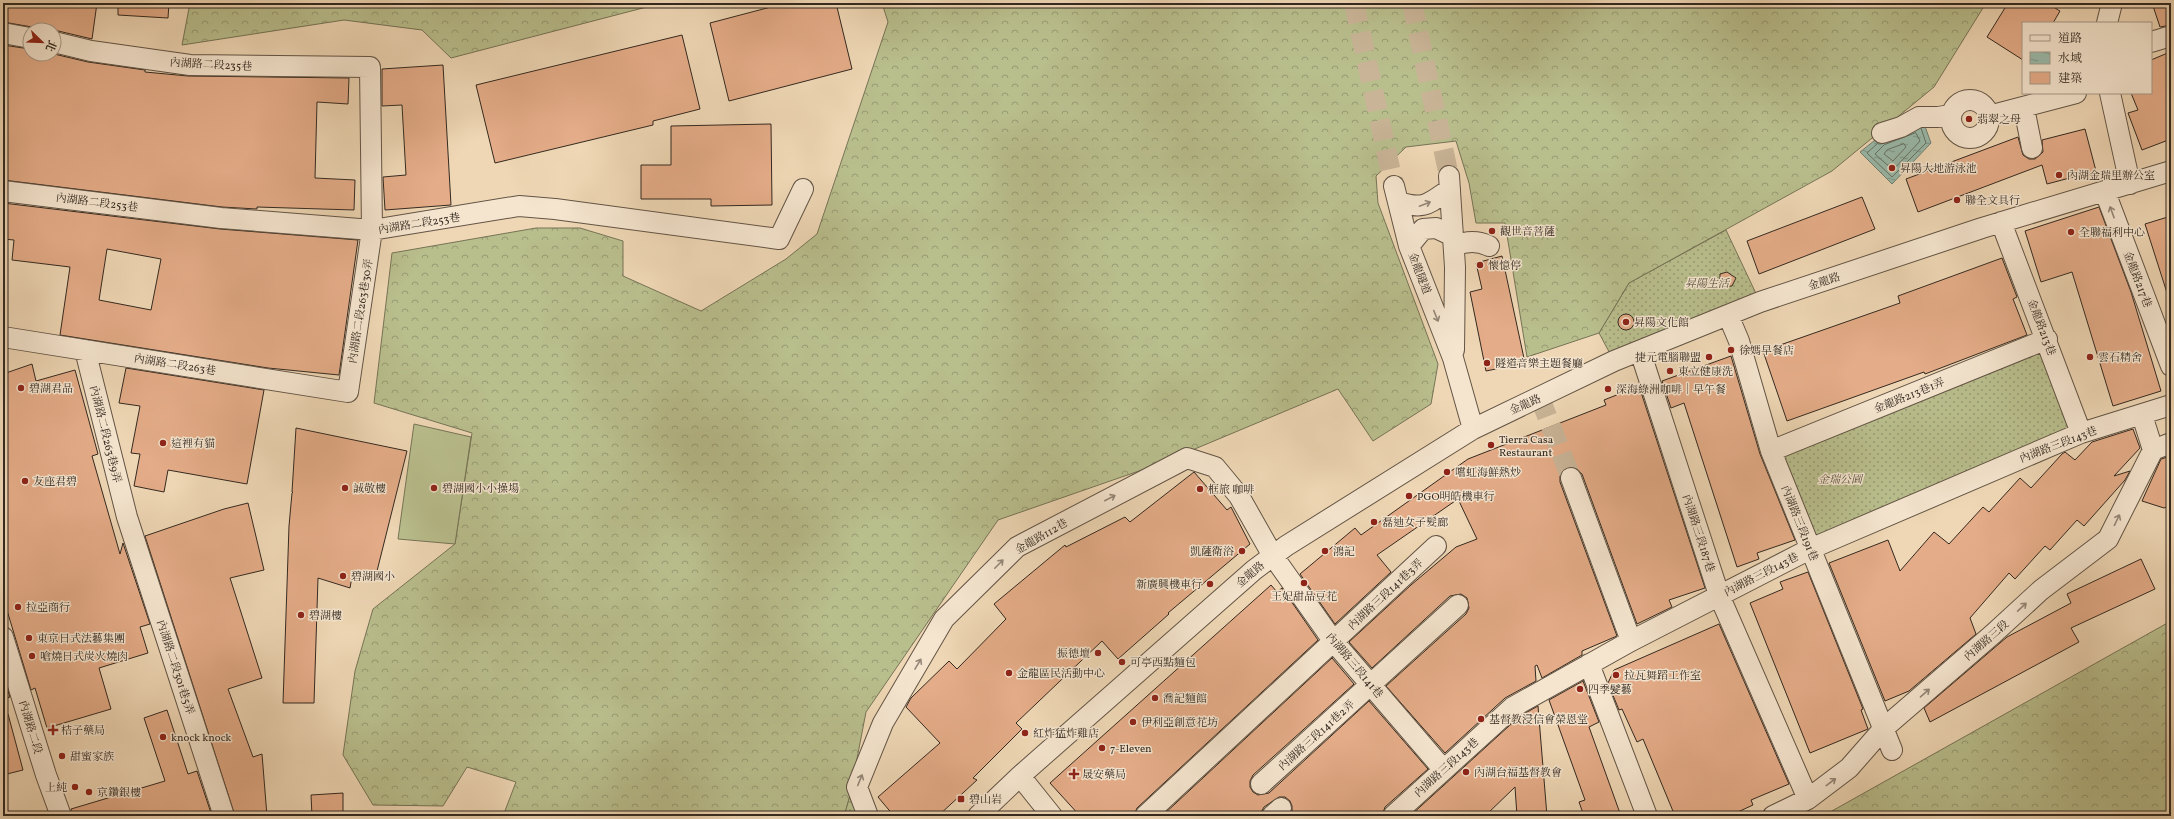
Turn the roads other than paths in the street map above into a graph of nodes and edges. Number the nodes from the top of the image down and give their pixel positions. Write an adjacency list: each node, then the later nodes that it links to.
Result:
1 (2112, 3): 2 (street)
2 (2107, 22)
3 (3, 33): 5 (street)
4 (2171, 36): 6 (street)
5 (22, 37)
6 (2152, 42)
7 (62, 44): 8 (street, 內湖路二段235巷)
8 (370, 67): 22 (street, 內湖路二段263巷30弄)
9 (2073, 94): 11 (street)
10 (2110, 94): 17 (street)
11 (2024, 108): 13 (street); 15 (street)
12 (1951, 115): 13 (street); 13 (street); 14 (street)
13 (1989, 116)
14 (1882, 133)
15 (2032, 148)
16 (2171, 171): 17 (street, 金龍路)
17 (2130, 184): 20 (street, 金龍路)
18 (803, 189): 22 (street, 內湖路二段253巷)
19 (3, 191): 22 (street, 內湖路二段253巷)
20 (2105, 192): 21 (street, 金龍路); 31 (street, 金龍路217巷, one-way to 20)
21 (2001, 222): 26 (street, 金龍路); 28 (street, 金龍路213巷)
22 (372, 230): 33 (street, 內湖路二段263巷30弄)
23 (1453, 241): 24 (street); 24 (street, 金龍隧道, one-way to 23); 25 (street); 32 (street, 金龍隧道)
24 (1409, 246): 32 (street, 金龍隧道, one-way to 32)
25 (1489, 246)
26 (1728, 315): 30 (street, 金龍路); 40 (street, 內湖路三段191巷)
27 (3, 337): 29 (street, 內湖路二段263巷)
28 (2047, 339): 37 (street, 金龍路213巷); 40 (street, 金龍路213巷1弄)
29 (85, 350): 33 (street, 內湖路二段263巷); 42 (street, 內湖路二段263巷9弄)
30 (1640, 351): 36 (street, 金龍路); 46 (street, 內湖路三段187巷)
31 (2169, 352)
32 (1453, 358): 36 (street, 金龍隧道)
33 (348, 392)
34 (2171, 405): 35 (street, 內湖路三段143巷)
35 (2142, 415): 37 (street, 內湖路三段143巷); 39 (street)
36 (1473, 429): 45 (street, 金龍路)
37 (2082, 433): 44 (street, 內湖路三段143巷)
38 (2171, 443): 39 (street)
39 (2152, 450): 53 (street, 內湖路三段, one-way to 39)
40 (1771, 451): 44 (street, 內湖路三段191巷)
41 (1571, 478): 49 (street)
42 (127, 517): 60 (street, 內湖路二段301巷5弄)
43 (1436, 546): 50 (street, 內湖路三段141巷3弄)
44 (1810, 549): 46 (street, 內湖路三段143巷); 53 (street, 內湖路三段191巷)
45 (1273, 556): 50 (street, 內湖路三段141巷); 56 (street, 金龍路); 61 (street, 金龍路112巷, one-way to 45)
46 (1719, 595): 49 (street, 內湖路三段143巷); 58 (street, 內湖路三段187巷)
47 (1458, 605): 52 (street, 內湖路三段141巷2弄)
48 (3, 638): 59 (street, 內湖路二段)
49 (1631, 641): 51 (street, 內湖路三段143巷)
50 (1334, 642): 52 (street, 內湖路三段141巷); 64 (street, 內湖路三段141巷3弄)
51 (1589, 664): 55 (street, 內湖路三段143巷); 66 (street)
52 (1371, 685): 55 (street, 內湖路三段141巷); 57 (street, 內湖路三段141巷2弄)
53 (1884, 728): 54 (street, 內湖路三段191巷); 58 (street, 內湖路三段, one-way to 53)
54 (1892, 750)
55 (1443, 769): 65 (street, 內湖路三段143巷)
56 (1020, 776): 62 (street, 金龍路); 63 (street)
57 (1261, 784)
58 (1808, 799): 67 (street, 內湖路三段)
59 (61, 816)
60 (224, 816)
61 (868, 816)
62 (978, 816)
63 (1052, 816)
64 (1145, 816)
65 (1393, 816)
66 (1647, 816)
67 (1773, 816)

